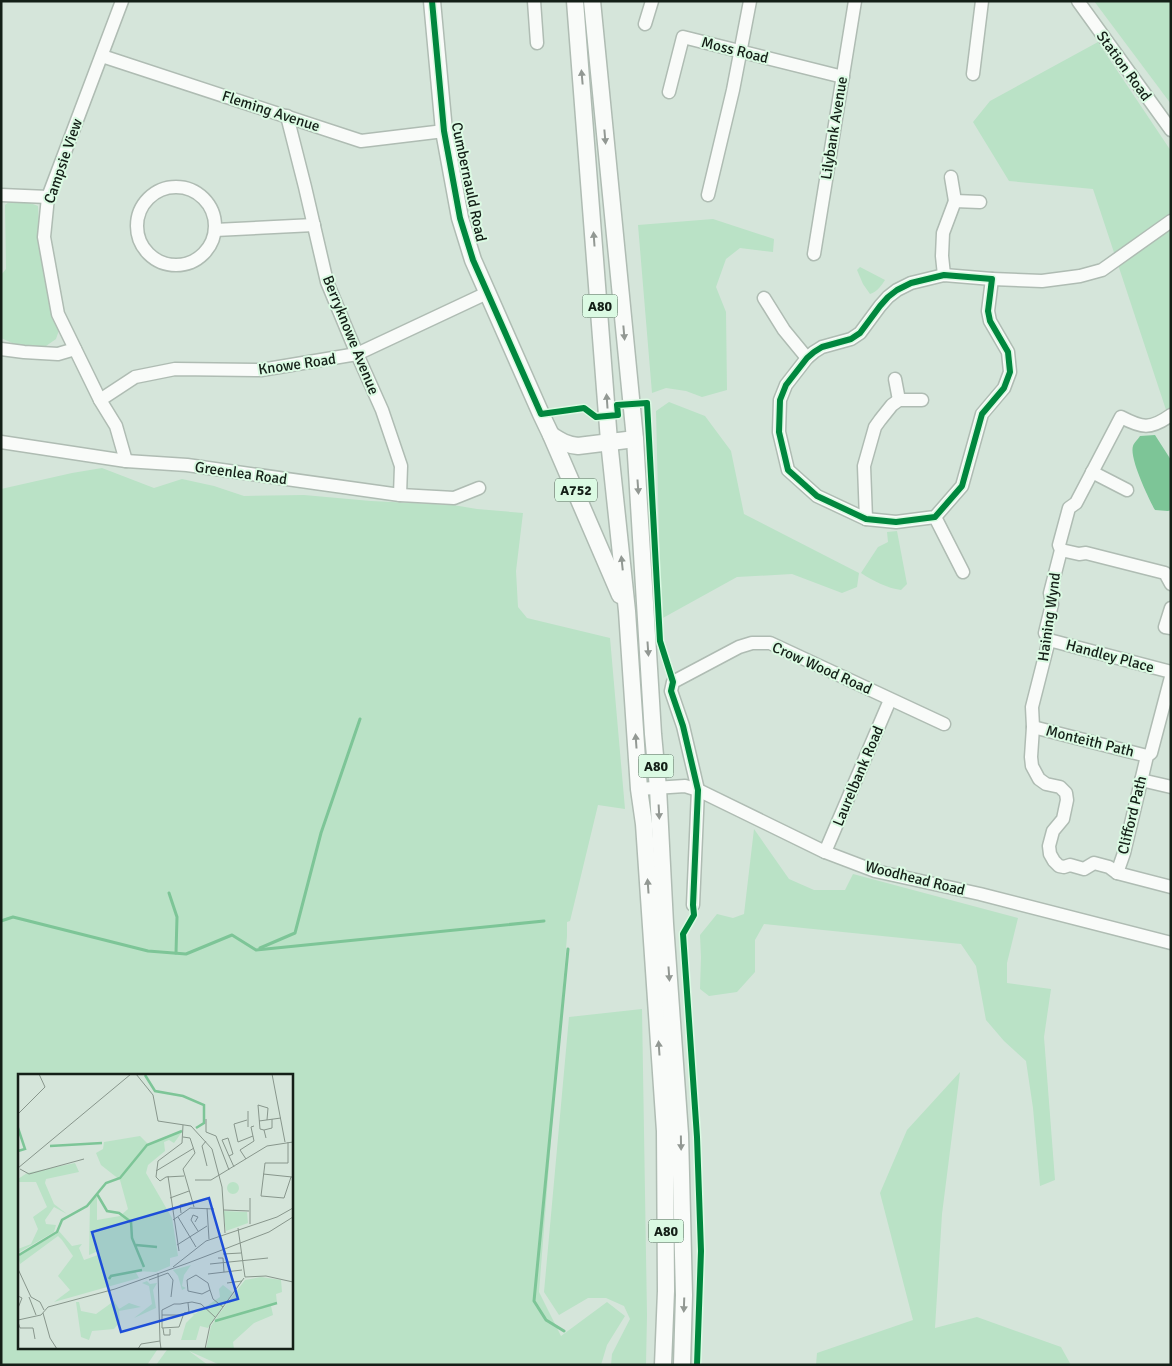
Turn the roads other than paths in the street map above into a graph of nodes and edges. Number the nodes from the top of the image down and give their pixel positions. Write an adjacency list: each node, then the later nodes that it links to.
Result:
1 (122, 1): 14 (street, Campsie View)
2 (432, 1): 20 (main road, Cumbernauld Road / A752)
3 (534, 1): 12 (street)
4 (575, 1): 46 (main road, A80, one-way to 4)
5 (592, 1): 45 (main road, A80, one-way to 45)
6 (652, 1): 11 (street)
7 (750, 1): 13 (street)
8 (855, 1): 16 (street, Lilybank Avenue)
9 (982, 1): 15 (street)
10 (1078, 1): 19 (street, Station Road)
11 (645, 24)
12 (537, 43)
13 (740, 50): 16 (street, Moss Road); 17 (street, Moss Road); 23 (street)
14 (102, 56): 18 (street, Fleming Avenue); 24 (street, Campsie View)
15 (972, 74)
16 (843, 77): 30 (street, Lilybank Avenue)
17 (669, 92)
18 (287, 116): 20 (street, Fleming Avenue); 28 (street, Berryknowe Avenue)
19 (1171, 130)
20 (444, 131): 33 (main road, Cumbernauld Road / A752)
21 (951, 177): 25 (street)
22 (1, 195): 24 (street)
23 (708, 195)
24 (48, 197): 36 (street, Campsie View)
25 (955, 201): 26 (street); 31 (street)
26 (980, 202)
27 (1171, 221): 32 (street)
28 (314, 226): 29 (street); 37 (street, Berryknowe Avenue)
29 (215, 230): 29 (street)
30 (814, 254)
31 (944, 275): 32 (street); 38 (street)
32 (992, 279): 53 (street)
33 (487, 293): 37 (street, Knowe Road); 44 (main road, Cumbernauld Road / A752)
34 (764, 298): 38 (street)
35 (1, 349): 36 (street)
36 (75, 349): 40 (street, Campsie View)
37 (357, 354): 40 (street, Knowe Road); 52 (street, Berryknowe Avenue)
38 (807, 358): 54 (street)
39 (895, 379): 41 (street)
40 (100, 400): 48 (street, Campsie View)
41 (899, 400): 42 (street); 54 (street)
42 (922, 400)
43 (1171, 415): 49 (street, Haining Wynd)
44 (551, 435): 46 (main road); 59 (main road, Cumbernauld Road / A752)
45 (634, 439): 46 (main road); 70 (main road, A80, one-way to 70)
46 (609, 441): 59 (main road, A80, one-way to 46)
47 (1, 442): 48 (street, Greenlea Road)
48 (126, 461): 52 (street, Greenlea Road)
49 (1092, 472): 51 (street); 55 (street, Haining Wynd)
50 (479, 488): 52 (street, Greenlea Road)
51 (1127, 490)
52 (400, 494)
53 (936, 517): 54 (street); 56 (street)
54 (866, 519)
55 (1061, 550): 57 (street); 61 (street, Haining Wynd)
56 (963, 572)
57 (1171, 584)
58 (1171, 608): 60 (street)
59 (626, 611): 71 (main road, A80, one-way to 59)
60 (1171, 628)
61 (1049, 640): 62 (street, Handley Place); 66 (street, Haining Wynd)
62 (1171, 672)
63 (1171, 678): 67 (street, Clifford Path)
64 (890, 700): 65 (street, Crow Wood Road); 72 (street, Crow Wood Road); 73 (street, Laurelbank Road)
65 (944, 724)
66 (1033, 727): 67 (street, Monteith Path); 74 (street, Haining Wynd)
67 (1147, 756): 68 (street, Clifford Path)
68 (1141, 780): 69 (street); 74 (street, Clifford Path)
69 (1171, 787)
70 (658, 788): 71 (street, Woodhead Road); 72 (street, Woodhead Road); 79 (main road, A80, one-way to 79)
71 (639, 789): 78 (main road, A80, one-way to 71)
72 (698, 790): 73 (street, Woodhead Road); 76 (street)
73 (825, 852): 77 (street, Woodhead Road)
74 (1117, 873): 75 (street, Haining Wynd)
75 (1171, 887)
76 (693, 905)
77 (1171, 943)
78 (663, 1365)
79 (682, 1365)

